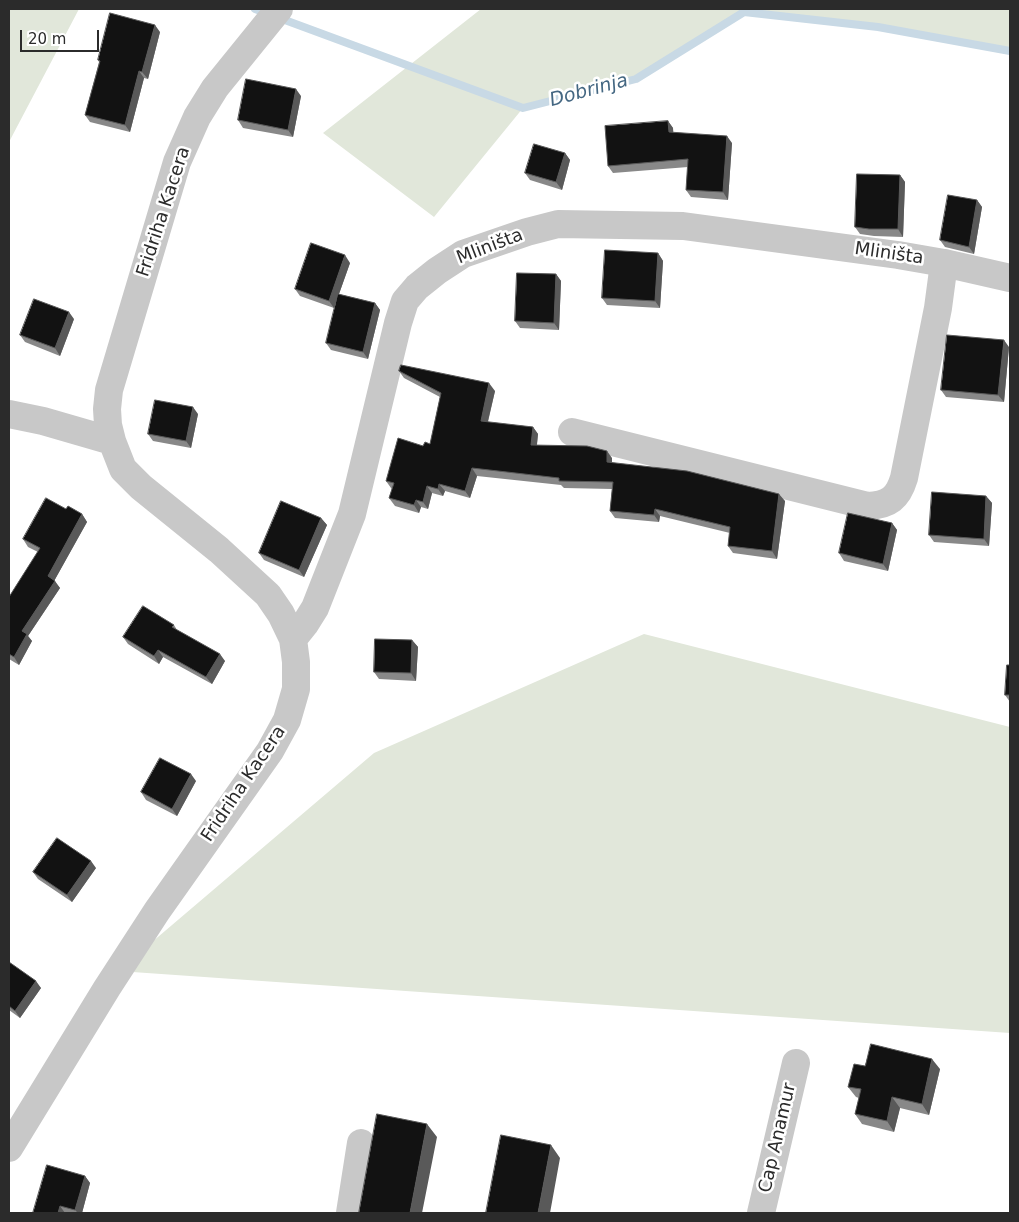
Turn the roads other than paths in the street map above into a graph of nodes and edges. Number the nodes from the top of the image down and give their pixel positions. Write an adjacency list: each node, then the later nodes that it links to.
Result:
1 (279, 9): 6 (street, Fridriha Kacera)
2 (944, 263): 3 (street, Mliništa); 5 (street, Mliništa); 7 (street, Mliništa)
3 (1010, 278)
4 (9, 414): 6 (street)
5 (572, 432)
6 (112, 440): 7 (street, Fridriha Kacera)
7 (293, 639): 10 (street, Fridriha Kacera)
8 (796, 1063): 12 (street, Cap Anamur)
9 (361, 1143): 11 (street)
10 (9, 1148)
11 (350, 1213)
12 (761, 1213)

